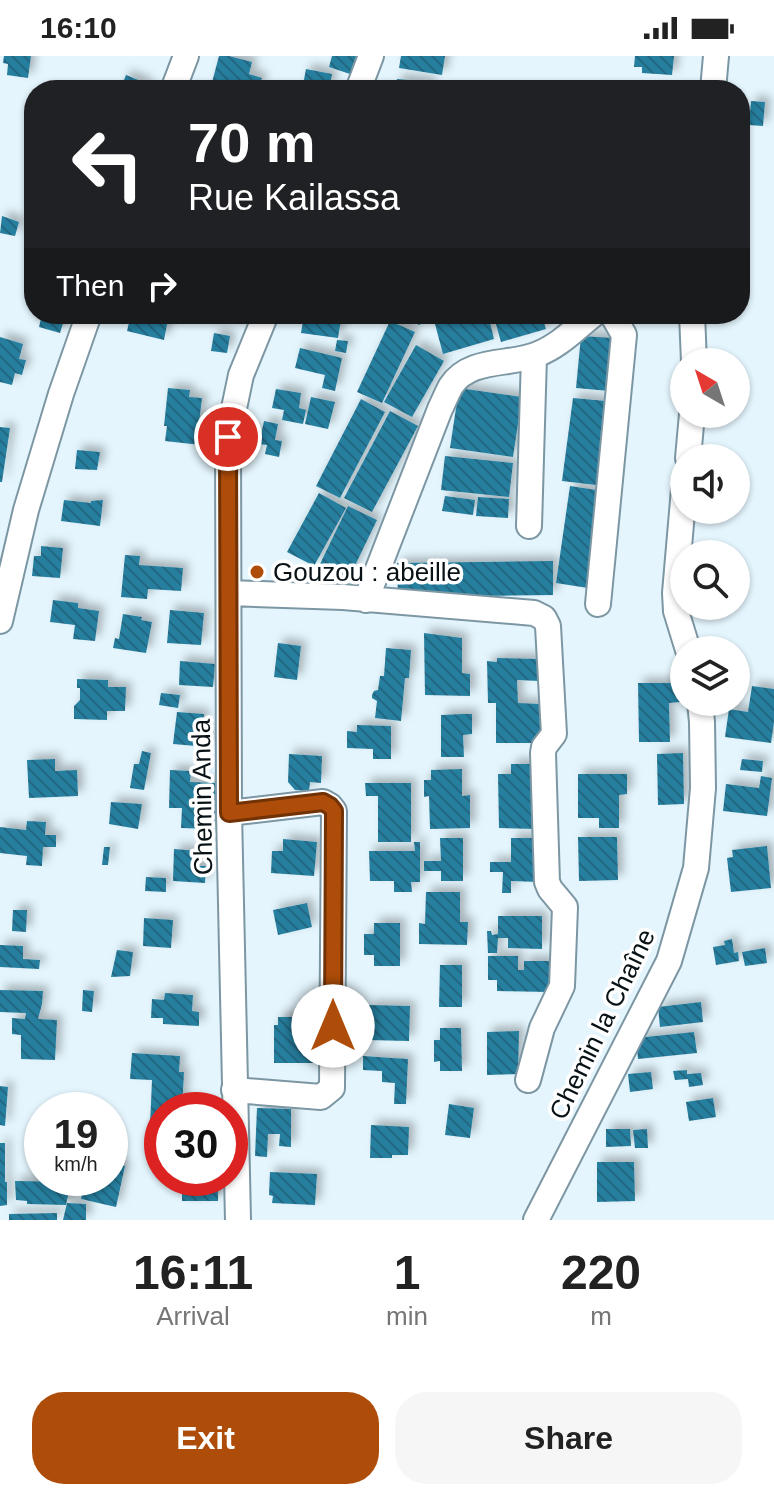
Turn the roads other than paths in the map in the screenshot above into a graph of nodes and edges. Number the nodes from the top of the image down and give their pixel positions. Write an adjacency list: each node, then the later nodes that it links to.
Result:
1 (186, 56): 4 (street)
2 (371, 56): 5 (street)
3 (716, 56): 6 (street)
4 (177, 80)
5 (362, 80)
6 (714, 80)
7 (86, 324): 16 (street)
8 (262, 324): 17 (street, Chemin Anda)
9 (581, 324): 13 (street)
10 (618, 324): 19 (street)
11 (692, 324): 12 (street)
12 (693, 348)
13 (534, 356): 15 (street); 18 (street)
14 (681, 524): 21 (street)
15 (529, 526)
16 (6, 566): 20 (street)
17 (229, 593): 18 (street); 23 (street, Chemin Anda)
18 (366, 600): 24 (street)
19 (598, 604)
20 (0, 621)
21 (684, 636)
22 (701, 716): 27 (street, Chemin la Chaîne)
23 (229, 813): 25 (street, Chemin Anda); 25 (street)
24 (528, 1080)
25 (234, 1090): 26 (street, Chemin Anda)
26 (238, 1220)
27 (536, 1220)

